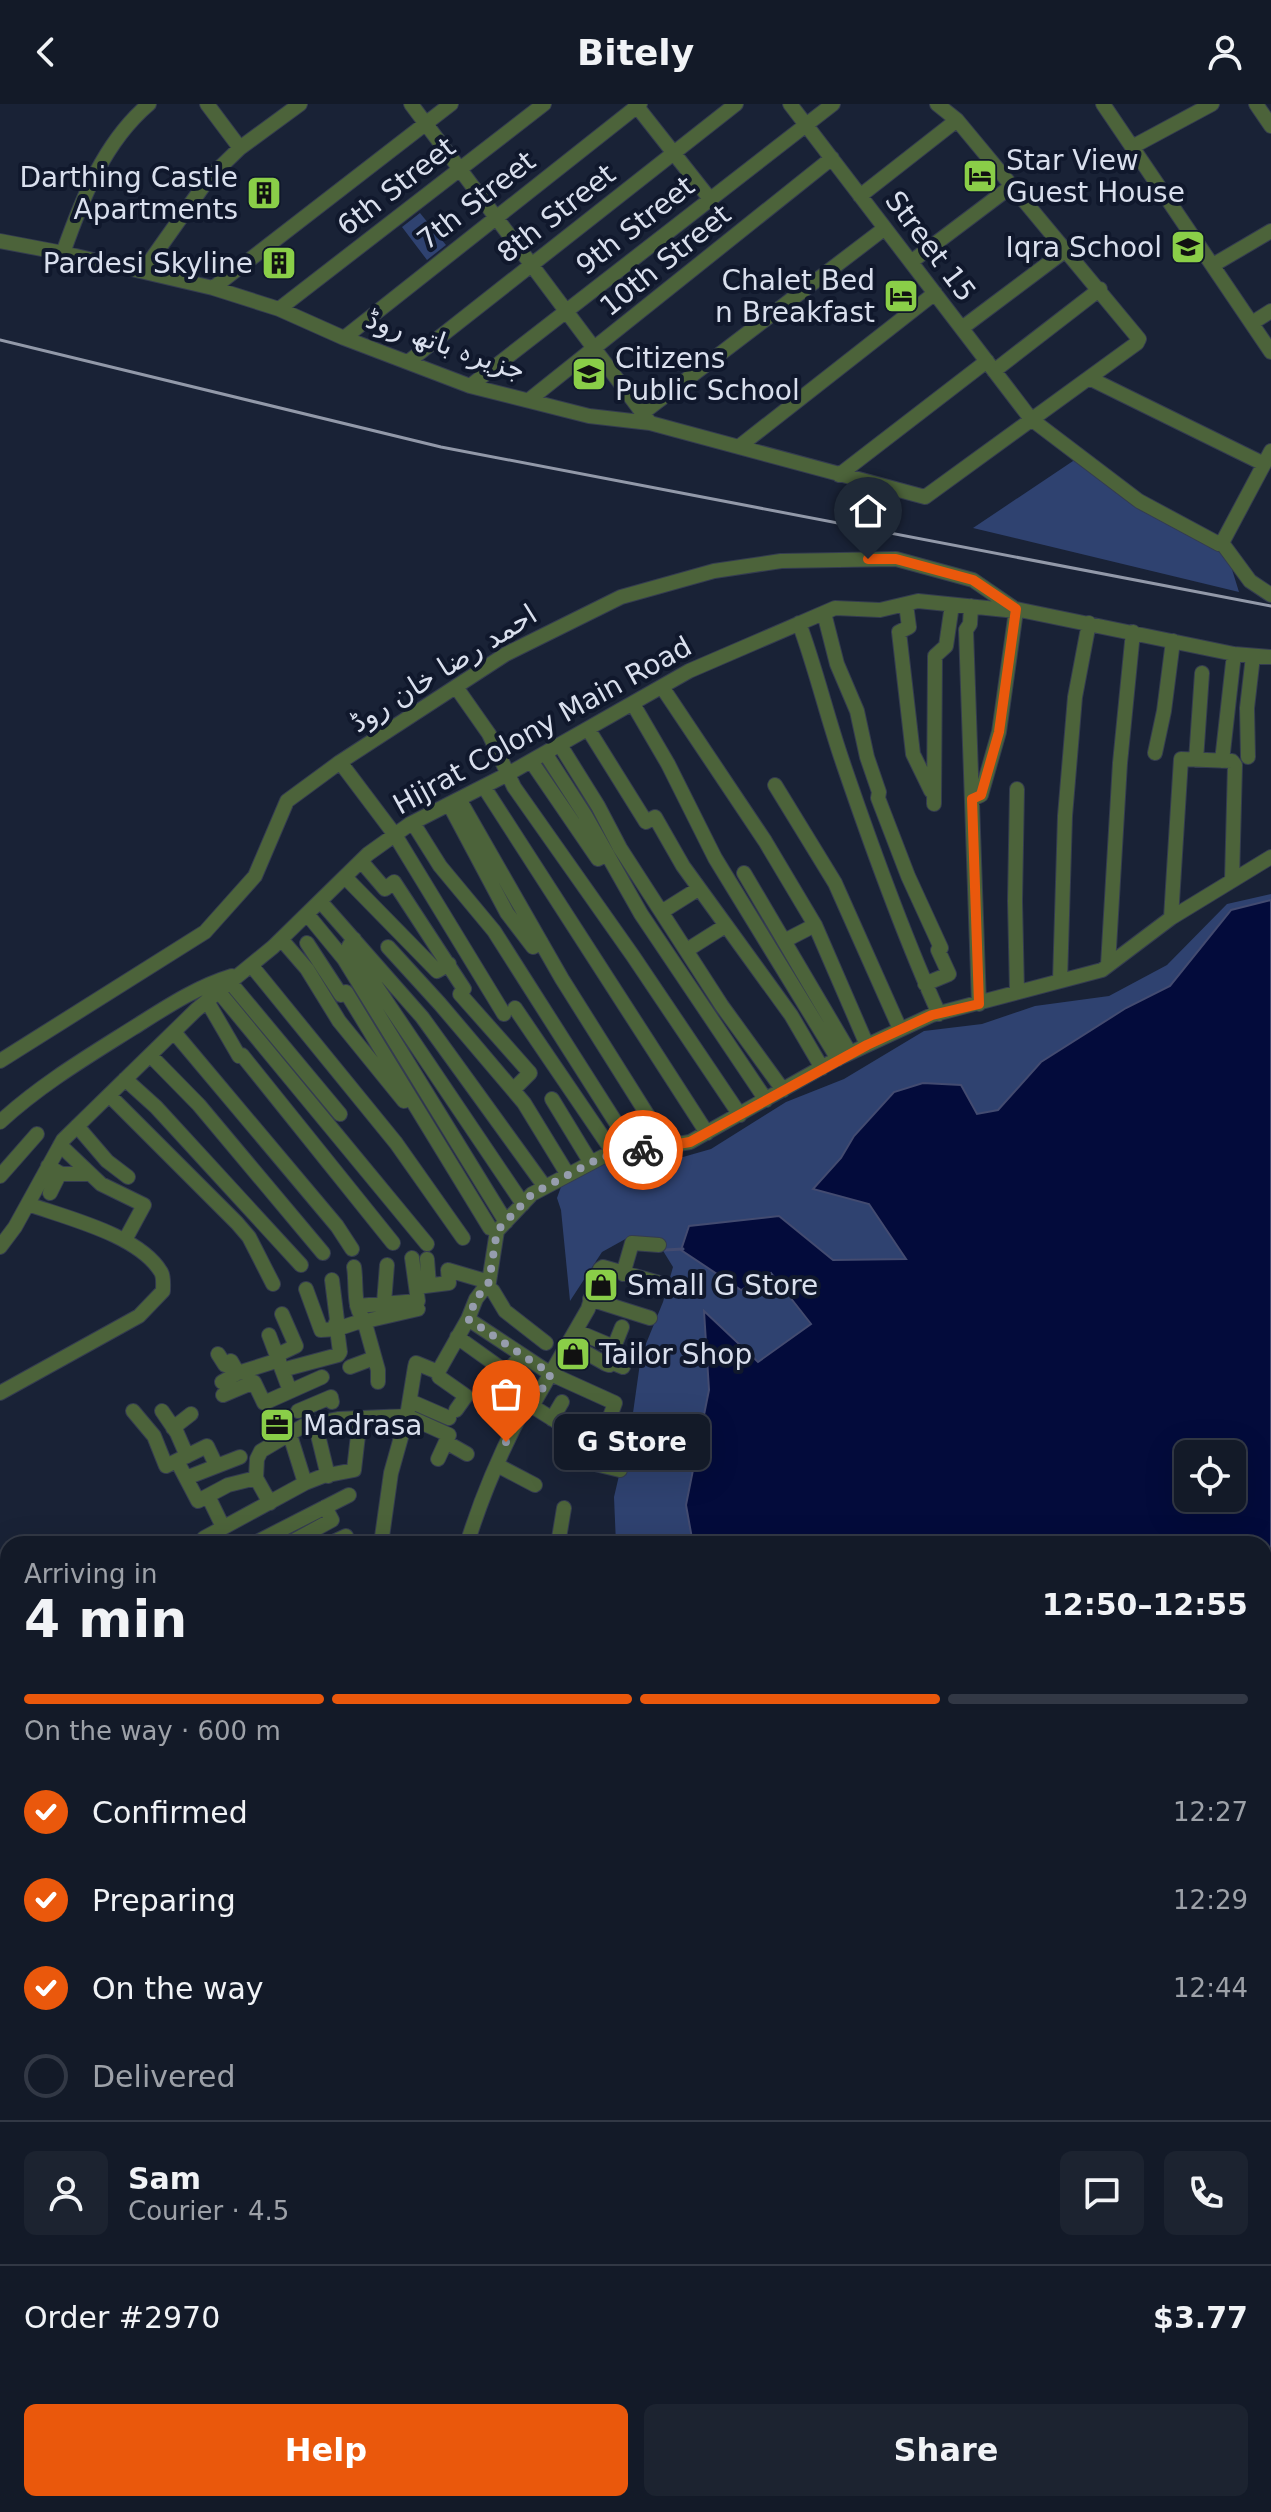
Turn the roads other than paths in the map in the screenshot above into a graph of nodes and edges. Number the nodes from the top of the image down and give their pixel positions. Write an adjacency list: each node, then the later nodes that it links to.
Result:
1 (149, 104): 32 (street)
2 (207, 104): 20 (street)
3 (300, 104): 20 (street)
4 (411, 104): 16 (street)
5 (451, 104): 16 (street)
6 (544, 104): 23 (street, 6th Street)
7 (736, 104): 21 (street, 8th Street)
8 (790, 104): 17 (street, Street 15)
9 (833, 104): 17 (street, 9th Street)
10 (937, 104): 15 (street)
11 (1103, 104): 19 (street)
12 (1212, 104): 19 (street)
13 (1256, 104): 18 (street)
14 (637, 105): 21 (street); 27 (street, 7th Street)
15 (957, 120): 24 (street); 25 (street)
16 (426, 123): 23 (street); 37 (street)
17 (806, 124): 22 (street, Street 15); 26 (street, 9th Street)
18 (1271, 126)
19 (1132, 147): 35 (street)
20 (240, 148): 36 (street)
21 (673, 152): 26 (street); 34 (street, 8th Street)
22 (832, 158): 25 (street, Street 15); 46 (street, 10th Street)
23 (460, 169): 27 (street); 40 (street, 6th Street)
24 (1013, 185): 31 (street); 33 (street)
25 (860, 196): 28 (street, Street 15)
26 (710, 199): 41 (street, 9th Street)
27 (496, 217): 34 (street); 45 (street, 7th Street)
28 (885, 228): 33 (street, Street 15); 53 (street)
29 (1271, 231): 35 (street)
30 (0, 241): 32 (street, جزیرہ باتھ روڈ)
31 (1066, 250): 38 (street); 44 (street)
32 (63, 253): 36 (street, جزیرہ باتھ روڈ)
33 (911, 262): 39 (street, Street 15)
34 (532, 265): 41 (street); 48 (street, 8th Street)
35 (1213, 265): 43 (street)
36 (143, 271): 37 (street, جزیرہ باتھ روڈ)
37 (213, 288): 40 (street, جزیرہ باتھ روڈ)
38 (1100, 289): 49 (street); 50 (street)
39 (935, 293): 44 (street, Street 15); 55 (street)
40 (279, 309): 45 (street, جزیرہ باتھ روڈ)
41 (567, 311): 46 (street); 51 (street, 9th Street)
42 (1271, 311): 43 (street)
43 (1252, 323): 47 (street)
44 (962, 328): 49 (street, Street 15)
45 (344, 338): 48 (street, جزیرہ باتھ روڈ)
46 (596, 349): 52 (street, 10th Street); 53 (street)
47 (1271, 352)
48 (408, 362): 51 (street, جزیرہ باتھ روڈ)
49 (991, 366): 54 (street, Street 15); 57 (street)
50 (1089, 378): 54 (street); 56 (street)
51 (470, 386): 52 (street, جزیرہ باتھ روڈ)
52 (529, 400): 53 (street, جزیرہ باتھ روڈ)
53 (647, 417): 55 (street, جزیرہ باتھ روڈ)
54 (1031, 419): 57 (street, جزیرہ باتھ روڈ); 58 (street, Street 15)
55 (741, 445): 57 (street, جزیرہ باتھ روڈ)
56 (1266, 468): 58 (street)
57 (839, 475)
58 (1222, 543): 59 (street)
59 (1271, 595)
60 (906, 604): 61 (street, Hijrat Colony Main Road); 61 (street); 64 (street, Hijrat Colony Main Road)
61 (952, 605): 62 (street, Hijrat Colony Main Road)
62 (971, 606): 63 (street, Hijrat Colony Main Road); 89 (street)
63 (1016, 610): 66 (street, Hijrat Colony Main Road); 73 (street, احمد رضا خان روڈ); 89 (street)
64 (824, 613): 65 (street, Hijrat Colony Main Road); 116 (street)
65 (799, 623): 74 (street, Hijrat Colony Main Road); 116 (street)
66 (1089, 623): 67 (street, Hijrat Colony Main Road); 114 (street)
67 (1133, 632): 68 (street, Hijrat Colony Main Road); 113 (street)
68 (1173, 641): 69 (street, Hijrat Colony Main Road); 79 (street)
69 (1234, 654): 70 (street, Hijrat Colony Main Road); 83 (street)
70 (1253, 656): 71 (street, Hijrat Colony Main Road); 80 (street)
71 (1271, 657)
72 (1202, 673): 81 (street)
73 (456, 687): 84 (street, احمد رضا خان روڈ); 85 (street)
74 (662, 687): 75 (street, Hijrat Colony Main Road); 104 (street)
75 (633, 704): 76 (street, Hijrat Colony Main Road); 124 (street)
76 (588, 729): 77 (street, Hijrat Colony Main Road); 99 (street)
77 (560, 745): 78 (street, Hijrat Colony Main Road); 101 (street)
78 (545, 753): 82 (street, Hijrat Colony Main Road); 93 (street)
79 (1155, 753)
80 (1248, 757)
81 (1196, 760): 83 (street); 103 (street)
82 (531, 761): 85 (street, Hijrat Colony Main Road); 93 (street)
83 (1222, 761): 98 (street)
84 (340, 762): 92 (street); 125 (street, احمد رضا خان روڈ)
85 (508, 774): 87 (street, Hijrat Colony Main Road); 135 (street)
86 (775, 785): 120 (street)
87 (484, 787): 90 (street, Hijrat Colony Main Road); 138 (street)
88 (1017, 789): 117 (street)
89 (972, 799): 118 (street)
90 (454, 802): 91 (street, Hijrat Colony Main Road); 141 (street)
91 (413, 823): 92 (street, Hijrat Colony Main Road); 142 (street)
92 (395, 835): 95 (street, Hijrat Colony Main Road); 143 (street)
93 (607, 854): 132 (street)
94 (1271, 857): 98 (street)
95 (361, 861): 97 (street, Hijrat Colony Main Road); 112 (street)
96 (744, 873): 108 (street)
97 (345, 877): 100 (street, Hijrat Colony Main Road); 112 (street)
98 (1232, 880): 103 (street)
99 (698, 889): 101 (street); 105 (street)
100 (320, 901): 102 (street, Hijrat Colony Main Road); 107 (street)
101 (663, 911): 111 (street)
102 (307, 914): 106 (street, Hijrat Colony Main Road); 154 (street)
103 (1171, 918): 113 (street)
104 (815, 925): 108 (street); 122 (street)
105 (725, 926): 111 (street); 126 (street)
106 (281, 939): 115 (street, Hijrat Colony Main Road); 133 (street)
107 (355, 939): 150 (street); 153 (street)
108 (784, 941): 124 (street)
109 (307, 943): 133 (street)
110 (388, 947): 128 (street)
111 (687, 950): 129 (street)
112 (449, 964): 128 (street)
113 (1108, 965): 114 (street)
114 (1060, 981): 117 (street)
115 (229, 983): 121 (street, Hijrat Colony Main Road); 134 (street); 136 (street); 156 (street); 158 (street); 171 (street)
116 (925, 984): 119 (street)
117 (1017, 992): 118 (street)
118 (979, 1004): 119 (street)
119 (939, 1014): 120 (street)
120 (900, 1029): 122 (street)
121 (174, 1032): 123 (street, Hijrat Colony Main Road); 161 (street)
122 (867, 1045): 124 (street)
123 (150, 1055): 127 (street, Hijrat Colony Main Road); 162 (street)
124 (844, 1056): 126 (street)
125 (0, 1061)
126 (822, 1068): 129 (street)
127 (125, 1079): 130 (street, Hijrat Colony Main Road); 163 (street)
128 (513, 1090): 147 (street)
129 (783, 1090): 132 (street)
130 (109, 1095): 137 (street, Hijrat Colony Main Road); 169 (street)
131 (552, 1099): 144 (street)
132 (766, 1100): 135 (street)
133 (413, 1103): 155 (street)
134 (340, 1114)
135 (740, 1115): 138 (street)
136 (0, 1122)
137 (77, 1126): 140 (street, Hijrat Colony Main Road); 149 (street)
138 (707, 1133): 141 (street)
139 (37, 1134): 148 (street)
140 (60, 1145): 145 (street, Hijrat Colony Main Road); 146 (street)
141 (667, 1146): 142 (street)
142 (634, 1151): 143 (street)
143 (615, 1155): 144 (street)
144 (591, 1163): 147 (street)
145 (54, 1169): 146 (street); 151 (street); 152 (street, Hijrat Colony Main Road)
146 (89, 1174): 157 (street)
147 (568, 1175): 150 (street)
148 (0, 1176)
149 (128, 1177)
150 (545, 1187): 153 (street)
151 (50, 1193)
152 (28, 1204): 157 (street); 160 (street, Hijrat Colony Main Road)
153 (523, 1204): 154 (street)
154 (506, 1222): 155 (street)
155 (493, 1231): 168 (street)
156 (463, 1238)
157 (125, 1240): 199 (street)
158 (393, 1243)
159 (659, 1245): 166 (street)
160 (0, 1247)
161 (352, 1249)
162 (323, 1253)
163 (301, 1265)
164 (387, 1265): 174 (street)
165 (354, 1267): 176 (street)
166 (623, 1274): 170 (street); 173 (street)
167 (332, 1280): 181 (street)
168 (488, 1283): 171 (street); 179 (street); 185 (street)
169 (273, 1284)
170 (663, 1284)
171 (423, 1286): 174 (street)
172 (306, 1289): 181 (street)
173 (590, 1299): 178 (street); 184 (street)
174 (384, 1303): 176 (street)
175 (418, 1309): 176 (street)
176 (361, 1313): 181 (street); 188 (street)
177 (282, 1314): 189 (street)
178 (650, 1318)
179 (468, 1319): 183 (street); 187 (street)
180 (622, 1327): 184 (street)
181 (335, 1329): 189 (street)
182 (269, 1335): 189 (street)
183 (457, 1337): 192 (street); 193 (street)
184 (573, 1337): 191 (street); 195 (street)
185 (546, 1343)
186 (218, 1354): 194 (street)
187 (521, 1356): 193 (street); 195 (street)
188 (374, 1358): 190 (street); 197 (street)
189 (279, 1362): 194 (street); 200 (street)
190 (350, 1367)
191 (623, 1367)
192 (438, 1372): 205 (street); 205 (street)
193 (506, 1372): 204 (street)
194 (238, 1373): 200 (street)
195 (551, 1374): 203 (street); 215 (street)
196 (322, 1377): 200 (street)
197 (378, 1382)
198 (520, 1387): 203 (street)
199 (0, 1393)
200 (287, 1393): 208 (street)
201 (332, 1402): 208 (street)
202 (562, 1402): 211 (street)
203 (529, 1404): 211 (street); 223 (street)
204 (498, 1407)
205 (409, 1408): 210 (street); 216 (street); 243 (street)
206 (133, 1411): 220 (street)
207 (162, 1411): 213 (street)
208 (298, 1411): 212 (street)
209 (191, 1414): 213 (street)
210 (360, 1418): 212 (street); 225 (street)
211 (552, 1419): 215 (street)
212 (309, 1424): 214 (street); 225 (street)
213 (173, 1428): 220 (street)
214 (290, 1435): 227 (street); 229 (street)
215 (577, 1435): 217 (street); 224 (street)
216 (446, 1442): 218 (street); 221 (street)
217 (564, 1449)
218 (467, 1454)
219 (240, 1457): 222 (street)
220 (182, 1458): 222 (street); 226 (street)
221 (438, 1459)
222 (216, 1465): 226 (street)
223 (497, 1465): 228 (street); 244 (street)
224 (620, 1470)
225 (328, 1476): 229 (street)
226 (186, 1478): 231 (street)
227 (256, 1478): 231 (street); 232 (street)
228 (535, 1485)
229 (301, 1486): 232 (street); 233 (street)
230 (349, 1495): 234 (street)
231 (208, 1496): 237 (street)
232 (270, 1503): 236 (street)
233 (304, 1503)
234 (325, 1507): 241 (street); 242 (street)
235 (564, 1508): 245 (street)
236 (249, 1514): 237 (street); 240 (street)
237 (221, 1529): 238 (street); 239 (street)
238 (208, 1536)
239 (223, 1536)
240 (256, 1536)
241 (269, 1536)
242 (303, 1536)
243 (382, 1536)
244 (470, 1536)
245 (559, 1536)

